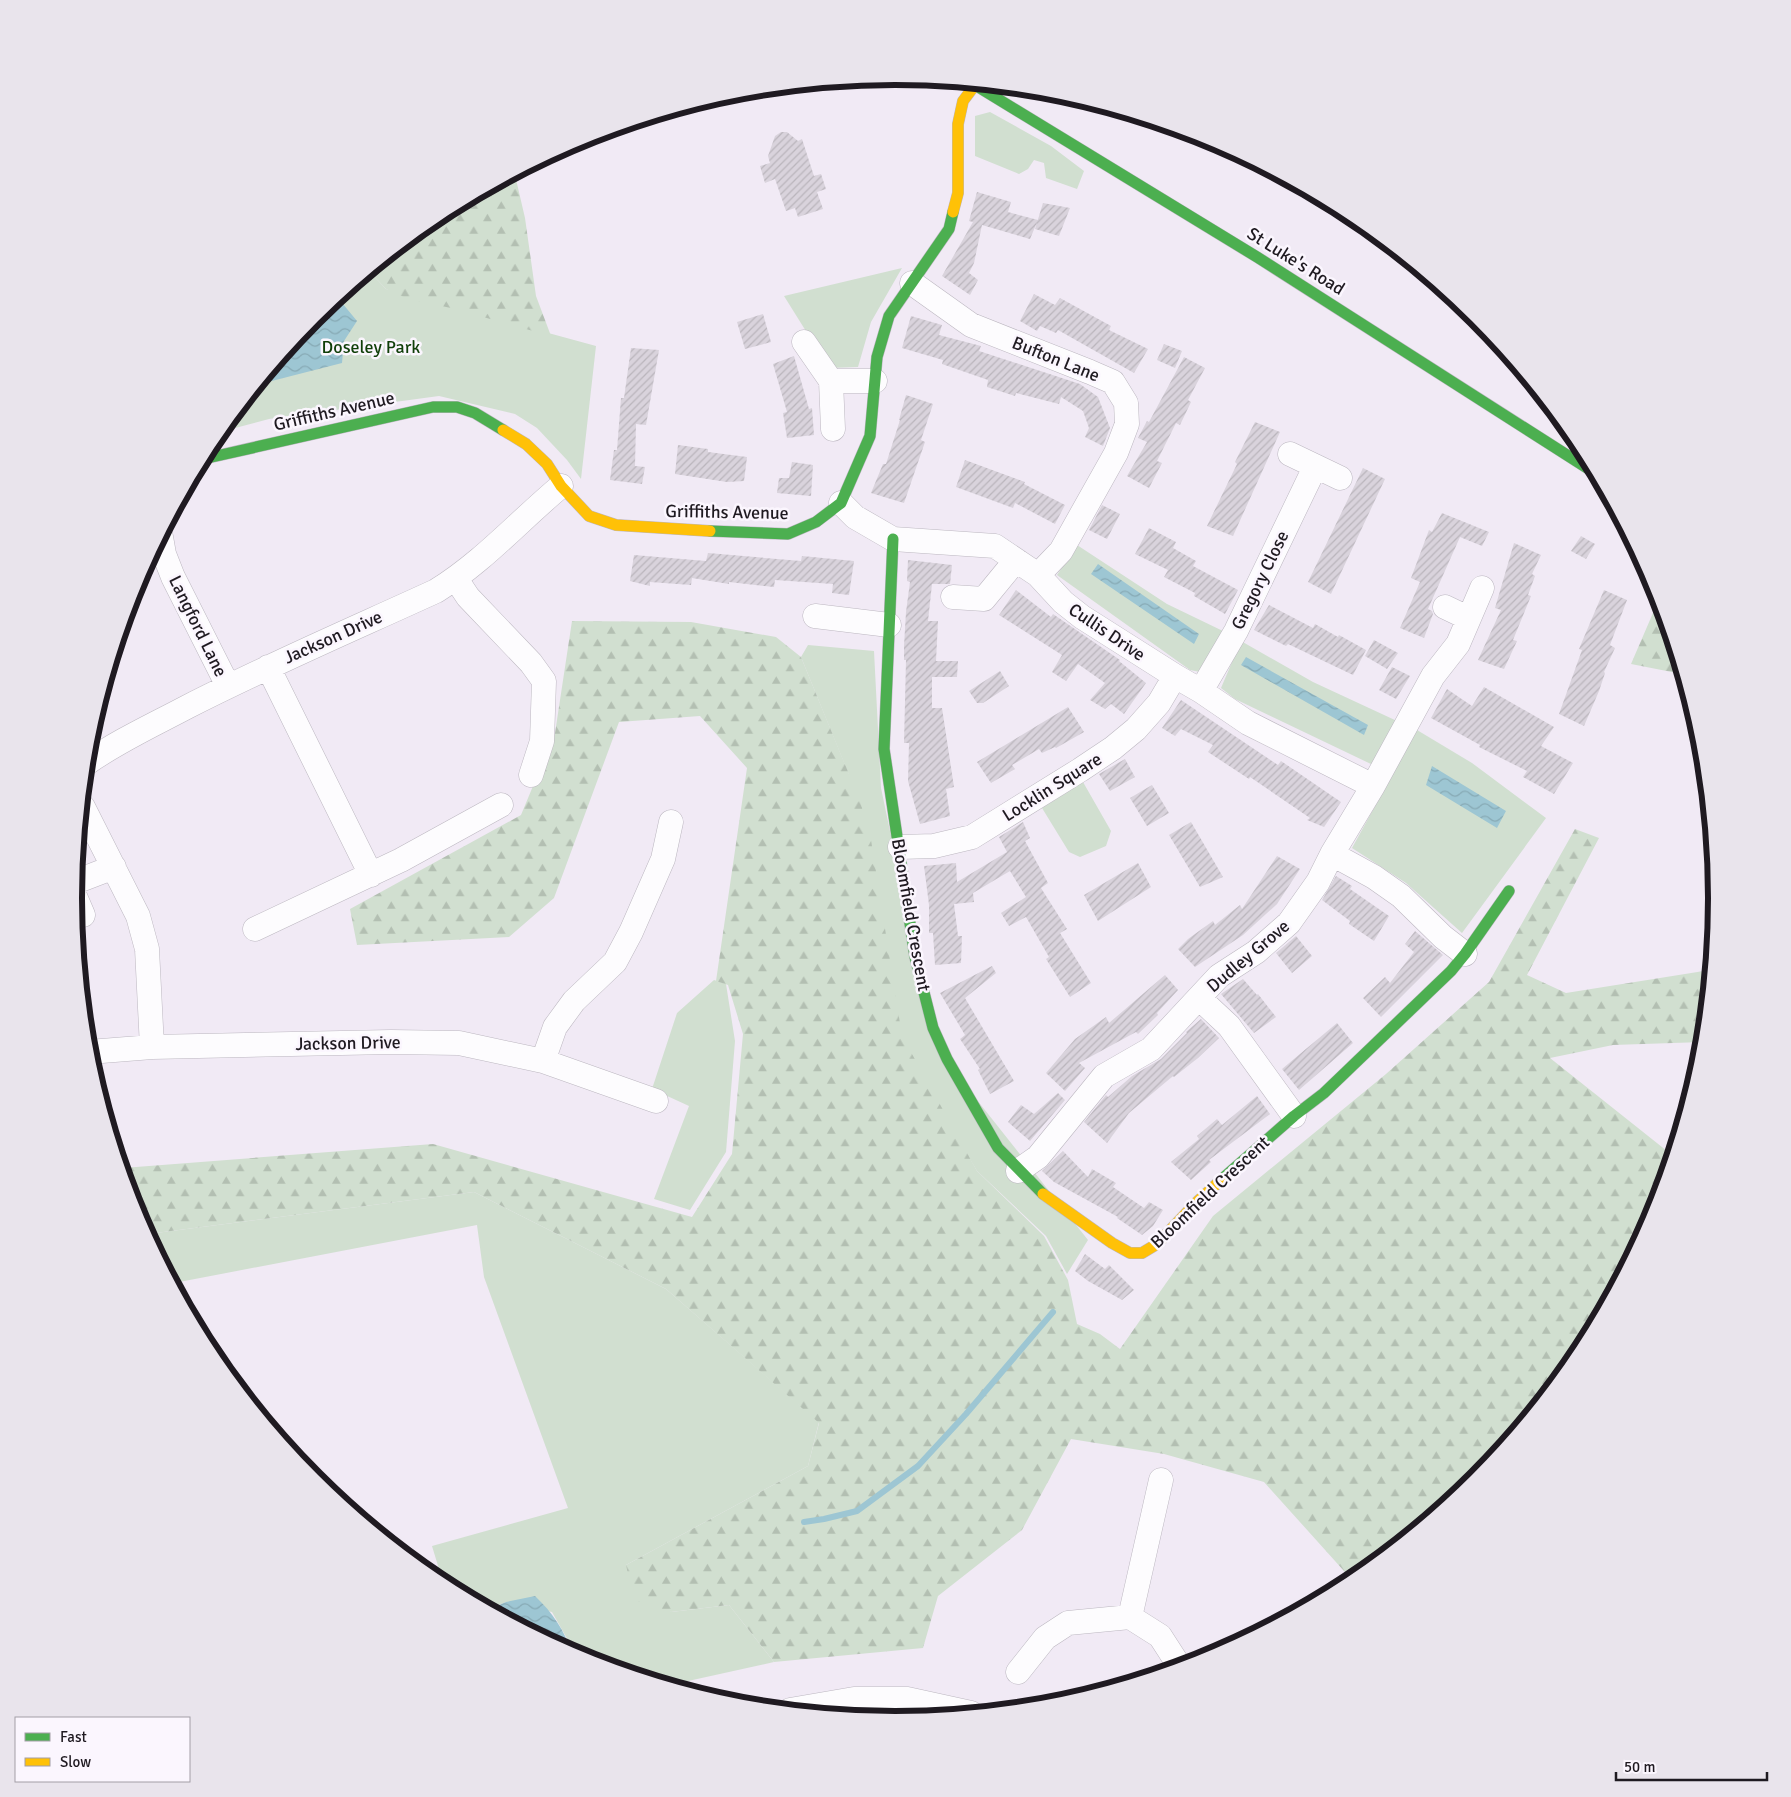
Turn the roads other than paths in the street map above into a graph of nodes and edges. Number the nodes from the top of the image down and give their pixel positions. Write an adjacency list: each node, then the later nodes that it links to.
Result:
1 (972, 89): 3 (street, Griffiths Avenue)
2 (984, 90): 10 (street, St Luke's Road)
3 (912, 284): 6 (street, Griffiths Avenue); 18 (street, Bufton Lane)
4 (804, 342): 5 (street)
5 (831, 381): 6 (street); 7 (street)
6 (875, 381): 14 (street, Griffiths Avenue)
7 (833, 429)
8 (1290, 454): 11 (street)
9 (214, 457): 13 (street, Griffiths Avenue)
10 (1583, 465)
11 (1315, 467): 12 (street); 29 (street, Gregory Close)
12 (1340, 478)
13 (562, 486): 14 (street, Griffiths Avenue); 19 (street, Jackson Drive)
14 (841, 503): 15 (street, Cullis Drive)
15 (893, 539): 17 (street, Cullis Drive); 25 (street, Bloomfield Crescent)
16 (163, 546): 28 (street, Langford Lane)
17 (1016, 560): 18 (street, Cullis Drive); 21 (street)
18 (1038, 575): 27 (street, Cullis Drive)
19 (456, 579): 26 (street, Jackson Drive); 31 (street)
20 (1482, 588): 24 (street, Dudley Grove)
21 (953, 597)
22 (1445, 608): 24 (street)
23 (815, 616): 25 (street)
24 (1468, 618): 32 (street, Dudley Grove)
25 (889, 625): 36 (street, Bloomfield Crescent)
26 (268, 667): 28 (street, Jackson Drive); 39 (street)
27 (1175, 676): 29 (street, Cullis Drive); 36 (street, Locklin Square)
28 (228, 686): 30 (street, Jackson Drive)
29 (1201, 691): 32 (street, Cullis Drive)
30 (95, 757)
31 (531, 775)
32 (1373, 786): 37 (street, Dudley Grove)
33 (501, 805): 39 (street)
34 (87, 814): 38 (street)
35 (671, 822): 47 (street)
36 (900, 847): 50 (street, Bloomfield Crescent)
37 (1332, 854): 43 (street); 44 (street, Dudley Grove)
38 (114, 867): 40 (street); 45 (street)
39 (371, 875): 42 (street)
40 (83, 879)
41 (1509, 891): 43 (street, Bloomfield Crescent)
42 (255, 929)
43 (1465, 954): 49 (street, Bloomfield Crescent)
44 (1199, 998): 49 (street); 50 (street, Dudley Grove)
45 (152, 1047): 46 (street, Jackson Drive); 47 (street, Jackson Drive)
46 (97, 1051)
47 (543, 1061): 48 (street, Jackson Drive)
48 (656, 1101)
49 (1294, 1116): 50 (street, Bloomfield Crescent)
50 (1018, 1171)
51 (1162, 1480): 52 (street)
52 (1130, 1617): 53 (street); 54 (street)
53 (1176, 1661)
54 (1018, 1672)
55 (808, 1707): 56 (street)
56 (906, 1709): 57 (street)
57 (929, 1710)

